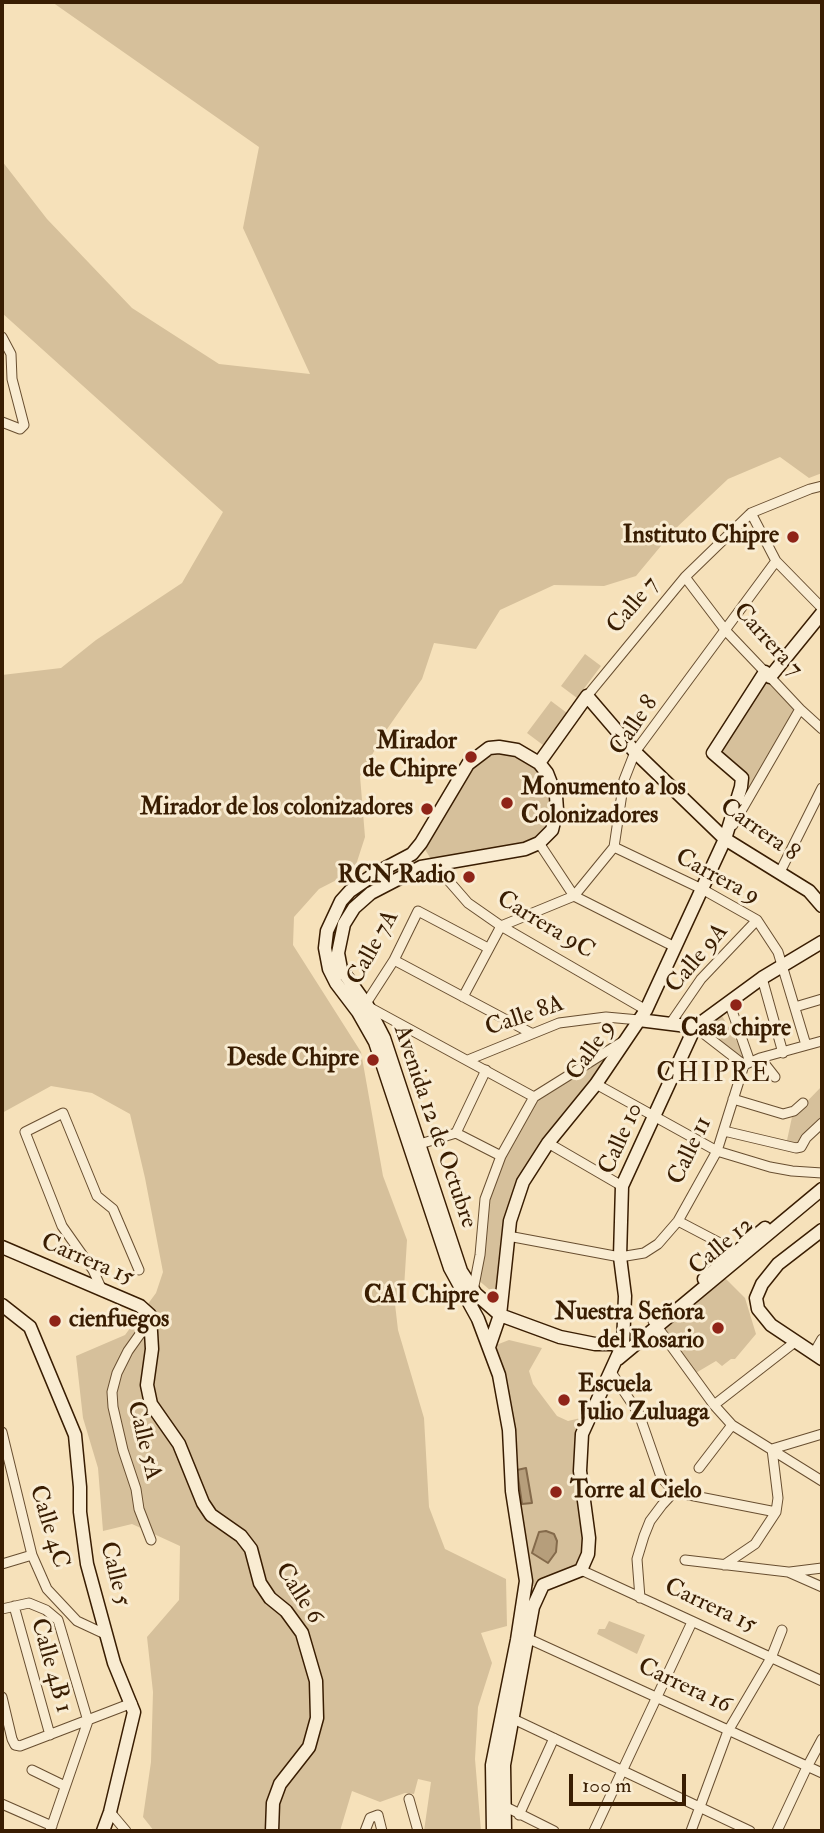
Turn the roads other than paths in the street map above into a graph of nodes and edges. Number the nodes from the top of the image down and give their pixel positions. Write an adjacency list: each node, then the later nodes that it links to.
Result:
1 (2, 337): 2 (street)
2 (2, 422)
3 (822, 486): 4 (street, Calle 7)
4 (751, 513): 5 (street); 6 (street, Calle 7)
5 (776, 561): 7 (street); 8 (street, Calle 8)
6 (685, 577): 8 (street, Carrera 7); 10 (street, Calle 7)
7 (822, 611): 9 (main road)
8 (726, 631): 9 (street, Carrera 7); 14 (street, Calle 8)
9 (767, 675): 11 (street, Carrera 7); 17 (main road, Calle 9)
10 (587, 696): 14 (main road, Carrera 8); 15 (main road, Calle 7)
11 (800, 709): 13 (street, Carrera 7); 17 (street)
12 (822, 714): 13 (street)
13 (819, 726)
14 (635, 752): 17 (main road, Carrera 8); 19 (street, Calle 8)
15 (539, 763): 18 (main road); 37 (main road, Avenida 12 de Octubre)
16 (822, 788): 21 (street)
17 (725, 839): 21 (main road, Carrera 8); 22 (main road, Calle 9)
18 (539, 843): 20 (main road, Avenida 12 de Octubre); 23 (street)
19 (614, 847): 22 (street, Carrera 9); 23 (street, Calle 8)
20 (434, 864): 26 (street, Carrera 9C); 37 (main road, Avenida 12 de Octubre)
21 (780, 872): 24 (main road, Carrera 8)
22 (702, 889): 25 (street, Carrera 9); 28 (main road, Calle 9)
23 (575, 897): 26 (street); 28 (street)
24 (822, 906)
25 (757, 920): 31 (street, Carrera 9); 39 (street, Calle 9A)
26 (502, 926): 29 (street); 38 (street, Carrera 9C)
27 (822, 942): 31 (main road, Calle 10)
28 (675, 947): 38 (main road, Calle 9)
29 (488, 948): 30 (street, Calle 7A); 33 (street)
30 (394, 960): 33 (street); 37 (street, Calle 7A)
31 (783, 965): 32 (main road, Calle 10); 36 (street, Carrera 9)
32 (762, 978): 35 (main road, Calle 10); 45 (street)
33 (463, 997): 41 (street)
34 (822, 999): 36 (street)
35 (729, 1002): 40 (main road, Calle 10); 47 (street)
36 (795, 1007): 44 (street, Carrera 9)
37 (362, 1009): 46 (street); 59 (main road, Avenida 12 de Octubre); 83 (main road, Avenida 12 de Octubre)
38 (643, 1015): 39 (main road, Carrera 9C); 41 (street, Calle 8A); 42 (main road, Calle 9)
39 (670, 1024): 40 (main road, Carrera 9C)
40 (695, 1027): 47 (street); 54 (main road, Calle 10)
41 (531, 1033): 46 (street, Calle 8A)
42 (627, 1039): 50 (main road, Calle 9); 51 (street)
43 (822, 1041): 44 (street)
44 (806, 1045): 45 (street)
45 (783, 1053): 47 (street)
46 (468, 1060): 48 (street)
47 (751, 1062): 49 (street); 52 (street, Calle 11)
48 (486, 1070): 51 (street); 57 (street, Calle 8A)
49 (775, 1077)
50 (596, 1084): 54 (street); 58 (main road, Calle 9)
51 (534, 1097): 61 (street)
52 (733, 1099): 53 (street); 56 (street, Calle 11)
53 (803, 1103)
54 (655, 1116): 60 (street); 64 (main road, Calle 10)
55 (822, 1123): 56 (street)
56 (724, 1131): 60 (street, Calle 11)
57 (456, 1133): 59 (street); 61 (street)
58 (548, 1143): 64 (street); 68 (main road, Calle 9)
59 (420, 1144): 74 (main road, Avenida 12 de Octubre)
60 (717, 1151): 62 (street); 66 (street, Calle 11)
61 (501, 1156): 74 (street)
62 (822, 1173)
63 (822, 1181): 70 (main road, Calle 12)
64 (622, 1186): 71 (main road, Calle 10)
65 (822, 1189): 70 (main road, Calle 12)
66 (678, 1221): 70 (street); 71 (street, Calle 11)
67 (822, 1230): 80 (main road)
68 (508, 1236): 71 (street); 76 (main road, Calle 9)
69 (2, 1247): 73 (main road, Carrera 15)
70 (740, 1254): 78 (main road, Calle 12)
71 (620, 1257): 82 (main road, Calle 10)
72 (139, 1270): 73 (street)
73 (102, 1290): 77 (main road, Carrera 15)
74 (473, 1291): 76 (main road, Avenida 12 de Octubre)
75 (2, 1305): 111 (main road, Calle 5)
76 (500, 1315): 81 (main road, Avenida 12 de Octubre); 83 (main road, Calle 9)
77 (151, 1319): 95 (street, Calle 5A); 138 (main road, Calle 6)
78 (656, 1324): 82 (main road, Calle 12); 85 (main road, Calle 12); 86 (street)
79 (822, 1339): 84 (street)
80 (795, 1342): 84 (main road); 86 (street)
81 (595, 1343): 82 (main road, Avenida 12 de Octubre); 85 (main road)
82 (624, 1344): 85 (main road)
83 (489, 1347): 103 (main road, Avenida 12 de Octubre)
84 (818, 1356)
85 (613, 1367): 93 (street); 101 (main road)
86 (714, 1405): 87 (street)
87 (732, 1425): 90 (street); 91 (street)
88 (2, 1432): 96 (street, Calle 4C)
89 (822, 1434): 90 (street)
90 (772, 1449): 92 (street); 94 (street)
91 (699, 1468)
92 (822, 1481)
93 (674, 1492): 94 (street); 106 (street)
94 (776, 1512): 99 (street)
95 (151, 1540)
96 (32, 1555): 98 (street); 111 (street, Calle 4C)
97 (685, 1560): 99 (street)
98 (2, 1564)
99 (724, 1564): 102 (street)
100 (822, 1568): 102 (street)
101 (580, 1570): 104 (main road); 106 (street, Carrera 15)
102 (788, 1572): 105 (street)
103 (526, 1581): 104 (main road); 118 (main road, Avenida 12 de Octubre)
104 (543, 1586): 112 (main road, Avenida 12 de Octubre)
105 (822, 1587)
106 (640, 1598): 109 (street, Carrera 15)
107 (13, 1606): 108 (street); 119 (street); 121 (street, Calle 4B 1)
108 (2, 1609)
109 (692, 1622): 113 (street, Carrera 15); 115 (street)
110 (782, 1630): 113 (street)
111 (107, 1635): 117 (main road, Calle 5)
112 (528, 1639): 115 (street, Carrera 16); 118 (main road, Avenida 12 de Octubre)
113 (771, 1658): 114 (street, Carrera 15); 120 (street)
114 (822, 1681)
115 (656, 1697): 120 (street, Carrera 16); 126 (street)
116 (2, 1702): 121 (street)
117 (132, 1703): 119 (street); 133 (main road, Calle 5)
118 (508, 1716): 122 (street); 131 (main road, Avenida 12 de Octubre); 142 (main road, Avenida 12 de Octubre)
119 (88, 1721): 121 (street); 128 (street)
120 (728, 1731): 124 (street, Carrera 16); 132 (street)
121 (50, 1735)
122 (554, 1738): 126 (street); 134 (street)
123 (822, 1739): 124 (street)
124 (807, 1767): 127 (street, Carrera 16); 148 (street)
125 (32, 1770): 128 (street)
126 (622, 1770): 132 (street); 145 (street)
127 (822, 1773)
128 (65, 1786): 135 (street)
129 (409, 1799): 141 (street)
130 (2, 1804): 135 (street)
131 (504, 1806): 134 (street); 143 (main road, Avenida 12 de Octubre)
132 (701, 1808): 146 (street); 147 (street)
133 (110, 1812): 136 (main road, Calle 5); 137 (street)
134 (519, 1815): 144 (street)
135 (51, 1829)
136 (103, 1831)
137 (126, 1831)
138 (272, 1831)
139 (365, 1831): 140 (street)
140 (382, 1831)
141 (418, 1831)
142 (493, 1831)
143 (505, 1831)
144 (554, 1831)
145 (594, 1831)
146 (691, 1831)
147 (750, 1831)
148 (777, 1831)

